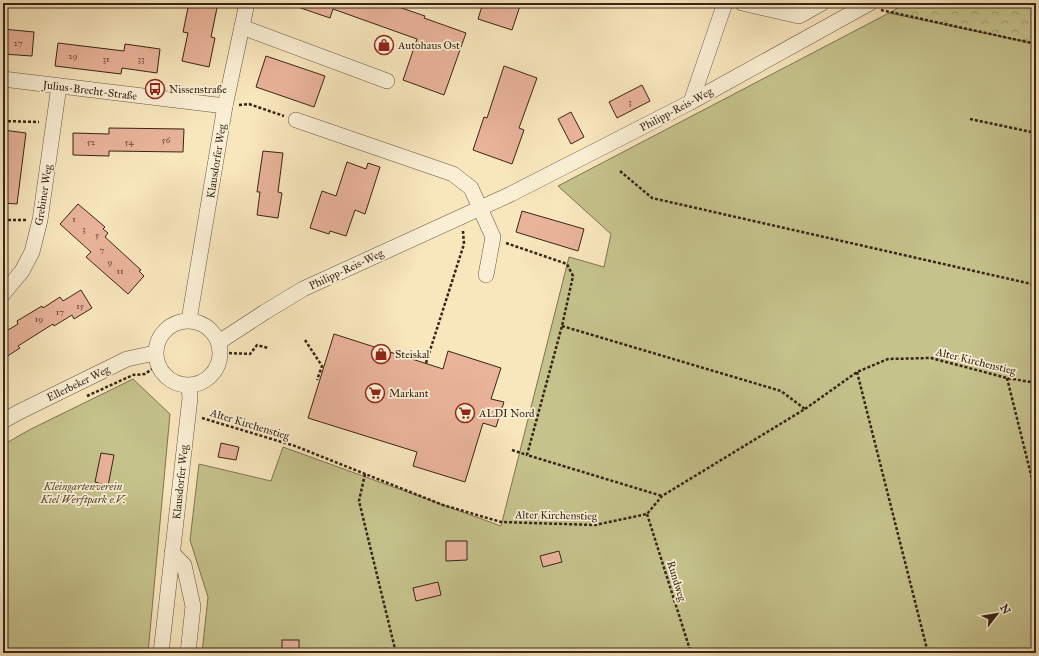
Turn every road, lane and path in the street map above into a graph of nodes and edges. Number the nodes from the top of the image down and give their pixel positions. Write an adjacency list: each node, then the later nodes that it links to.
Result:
1 (247, 3): 6 (street, Klausdorfer Weg)
2 (725, 3): 11 (street)
3 (742, 3): 4 (street)
4 (822, 3)
5 (867, 4): 7 (path); 11 (street, Philipp-Reis-Weg)
6 (242, 27): 9 (street); 12 (street, Klausdorfer Weg)
7 (1036, 44)
8 (3, 79): 10 (street, Julius-Brecht-Straße)
9 (387, 81)
10 (59, 86): 12 (street, Julius-Brecht-Straße); 16 (street, Grebiner Weg)
11 (692, 102): 19 (street, Philipp-Reis-Weg)
12 (225, 106): 14 (path); 27 (street, Klausdorfer Weg)
13 (970, 119): 17 (path)
14 (296, 120): 19 (street)
15 (3, 121): 16 (path)
16 (54, 123): 22 (street, Grebiner Weg)
17 (1036, 133)
18 (620, 171): 25 (path)
19 (479, 209): 20 (street, Philipp-Reis-Weg); 23 (street)
20 (462, 217): 30 (street, Philipp-Reis-Weg); 33 (path)
21 (3, 220): 22 (path)
22 (40, 220): 26 (street, Grebiner Weg)
23 (493, 237): 24 (street); 28 (path)
24 (486, 275)
25 (1036, 285)
26 (3, 294)
27 (189, 320): 30 (street); 32 (street)
28 (562, 326): 40 (path); 44 (path)
29 (305, 340): 36 (path)
30 (220, 348): 31 (path); 38 (street)
31 (268, 348)
32 (157, 359): 38 (street); 39 (path); 42 (street, Ellerbeker Weg)
33 (426, 363)
34 (857, 372): 35 (path, Alter Kirchenstieg); 40 (path, Alter Kirchenstieg); 54 (path)
35 (1007, 378): 37 (path, Alter Kirchenstieg); 46 (path)
36 (317, 380)
37 (1036, 383)
38 (189, 386): 41 (street, Klausdorfer Weg)
39 (83, 398)
40 (805, 409): 47 (path, Alter Kirchenstieg)
41 (187, 415): 45 (path, Alter Kirchenstieg); 49 (street, Klausdorfer Weg)
42 (3, 421)
43 (512, 450): 44 (path)
44 (527, 455): 47 (path)
45 (365, 474): 48 (path, Alter Kirchenstieg); 52 (path)
46 (1036, 495)
47 (662, 496): 48 (path, Alter Kirchenstieg)
48 (648, 514): 53 (path, Rundweg)
49 (172, 554): 50 (street, Klausdorfer Weg); 51 (street)
50 (161, 653)
51 (188, 653)
52 (396, 653)
53 (691, 653)
54 (928, 653)

